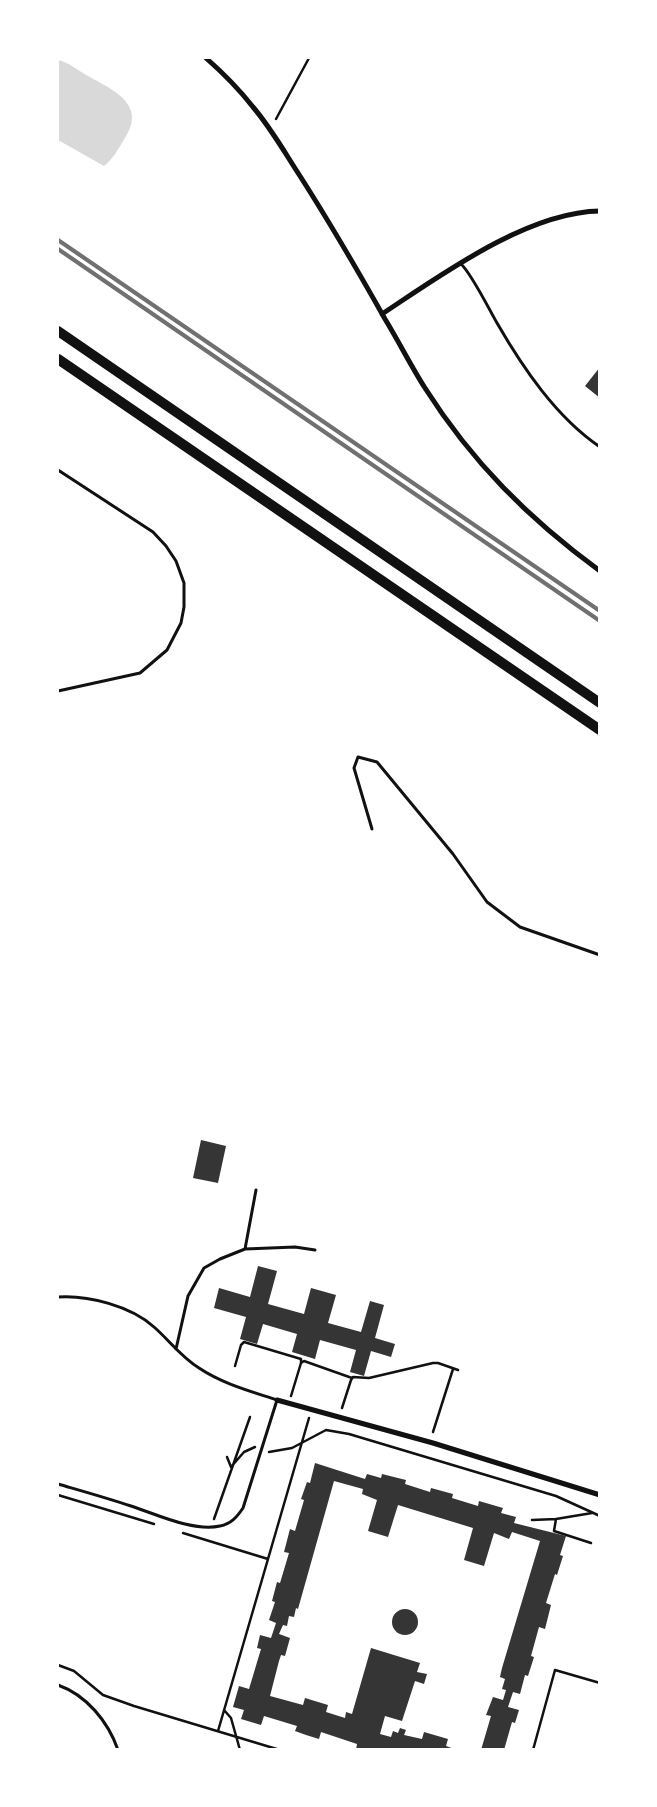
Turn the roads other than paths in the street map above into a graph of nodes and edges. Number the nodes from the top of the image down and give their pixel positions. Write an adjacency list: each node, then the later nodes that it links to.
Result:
1 (206, 58): 4 (street)
2 (600, 211): 3 (street)
3 (460, 263): 4 (street); 7 (lane)
4 (382, 314): 9 (street)
5 (58, 331): 11 (main road)
6 (58, 359): 12 (main road)
7 (600, 447)
8 (58, 470): 10 (lane)
9 (600, 571)
10 (58, 692)
11 (600, 703)
12 (600, 730)
13 (372, 829): 14 (lane)
14 (600, 955)
15 (256, 1190): 16 (lane)
16 (245, 1249): 17 (lane); 20 (lane)
17 (315, 1250)
18 (58, 1291): 19 (lane)
19 (60, 1297): 20 (lane)
20 (176, 1350): 21 (lane)
21 (277, 1400): 22 (lane); 23 (street)
22 (58, 1484)
23 (600, 1495)
24 (58, 1685): 25 (lane)
25 (118, 1750)

